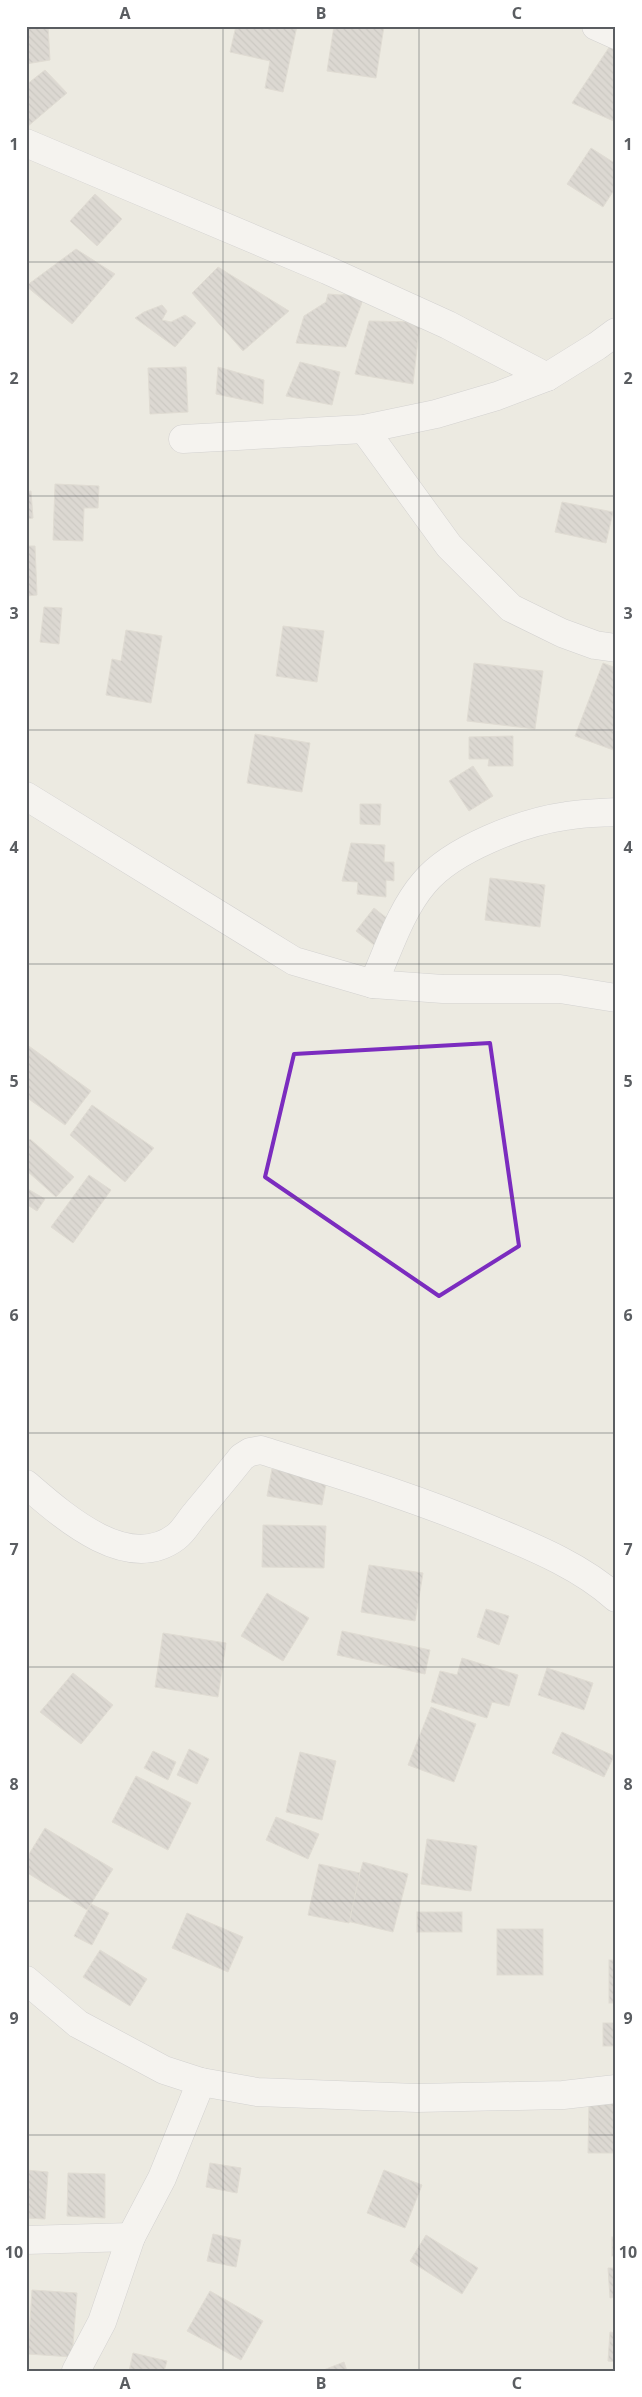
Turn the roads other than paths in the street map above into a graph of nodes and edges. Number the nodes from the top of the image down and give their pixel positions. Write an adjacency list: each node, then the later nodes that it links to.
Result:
1 (596, 26): 2 (street)
2 (616, 35)
3 (26, 143): 5 (street)
4 (616, 332): 5 (street)
5 (547, 377): 6 (street)
6 (364, 429): 7 (street); 8 (street)
7 (184, 439)
8 (616, 648)
9 (26, 796): 11 (street)
10 (616, 812): 11 (street)
11 (373, 984): 12 (street)
12 (616, 998)
13 (26, 1484): 14 (street)
14 (616, 1598)
15 (26, 1980): 16 (street)
16 (201, 2082): 17 (street); 18 (street)
17 (616, 2089)
18 (131, 2237): 19 (street); 20 (street)
19 (26, 2240)
20 (76, 2371)

